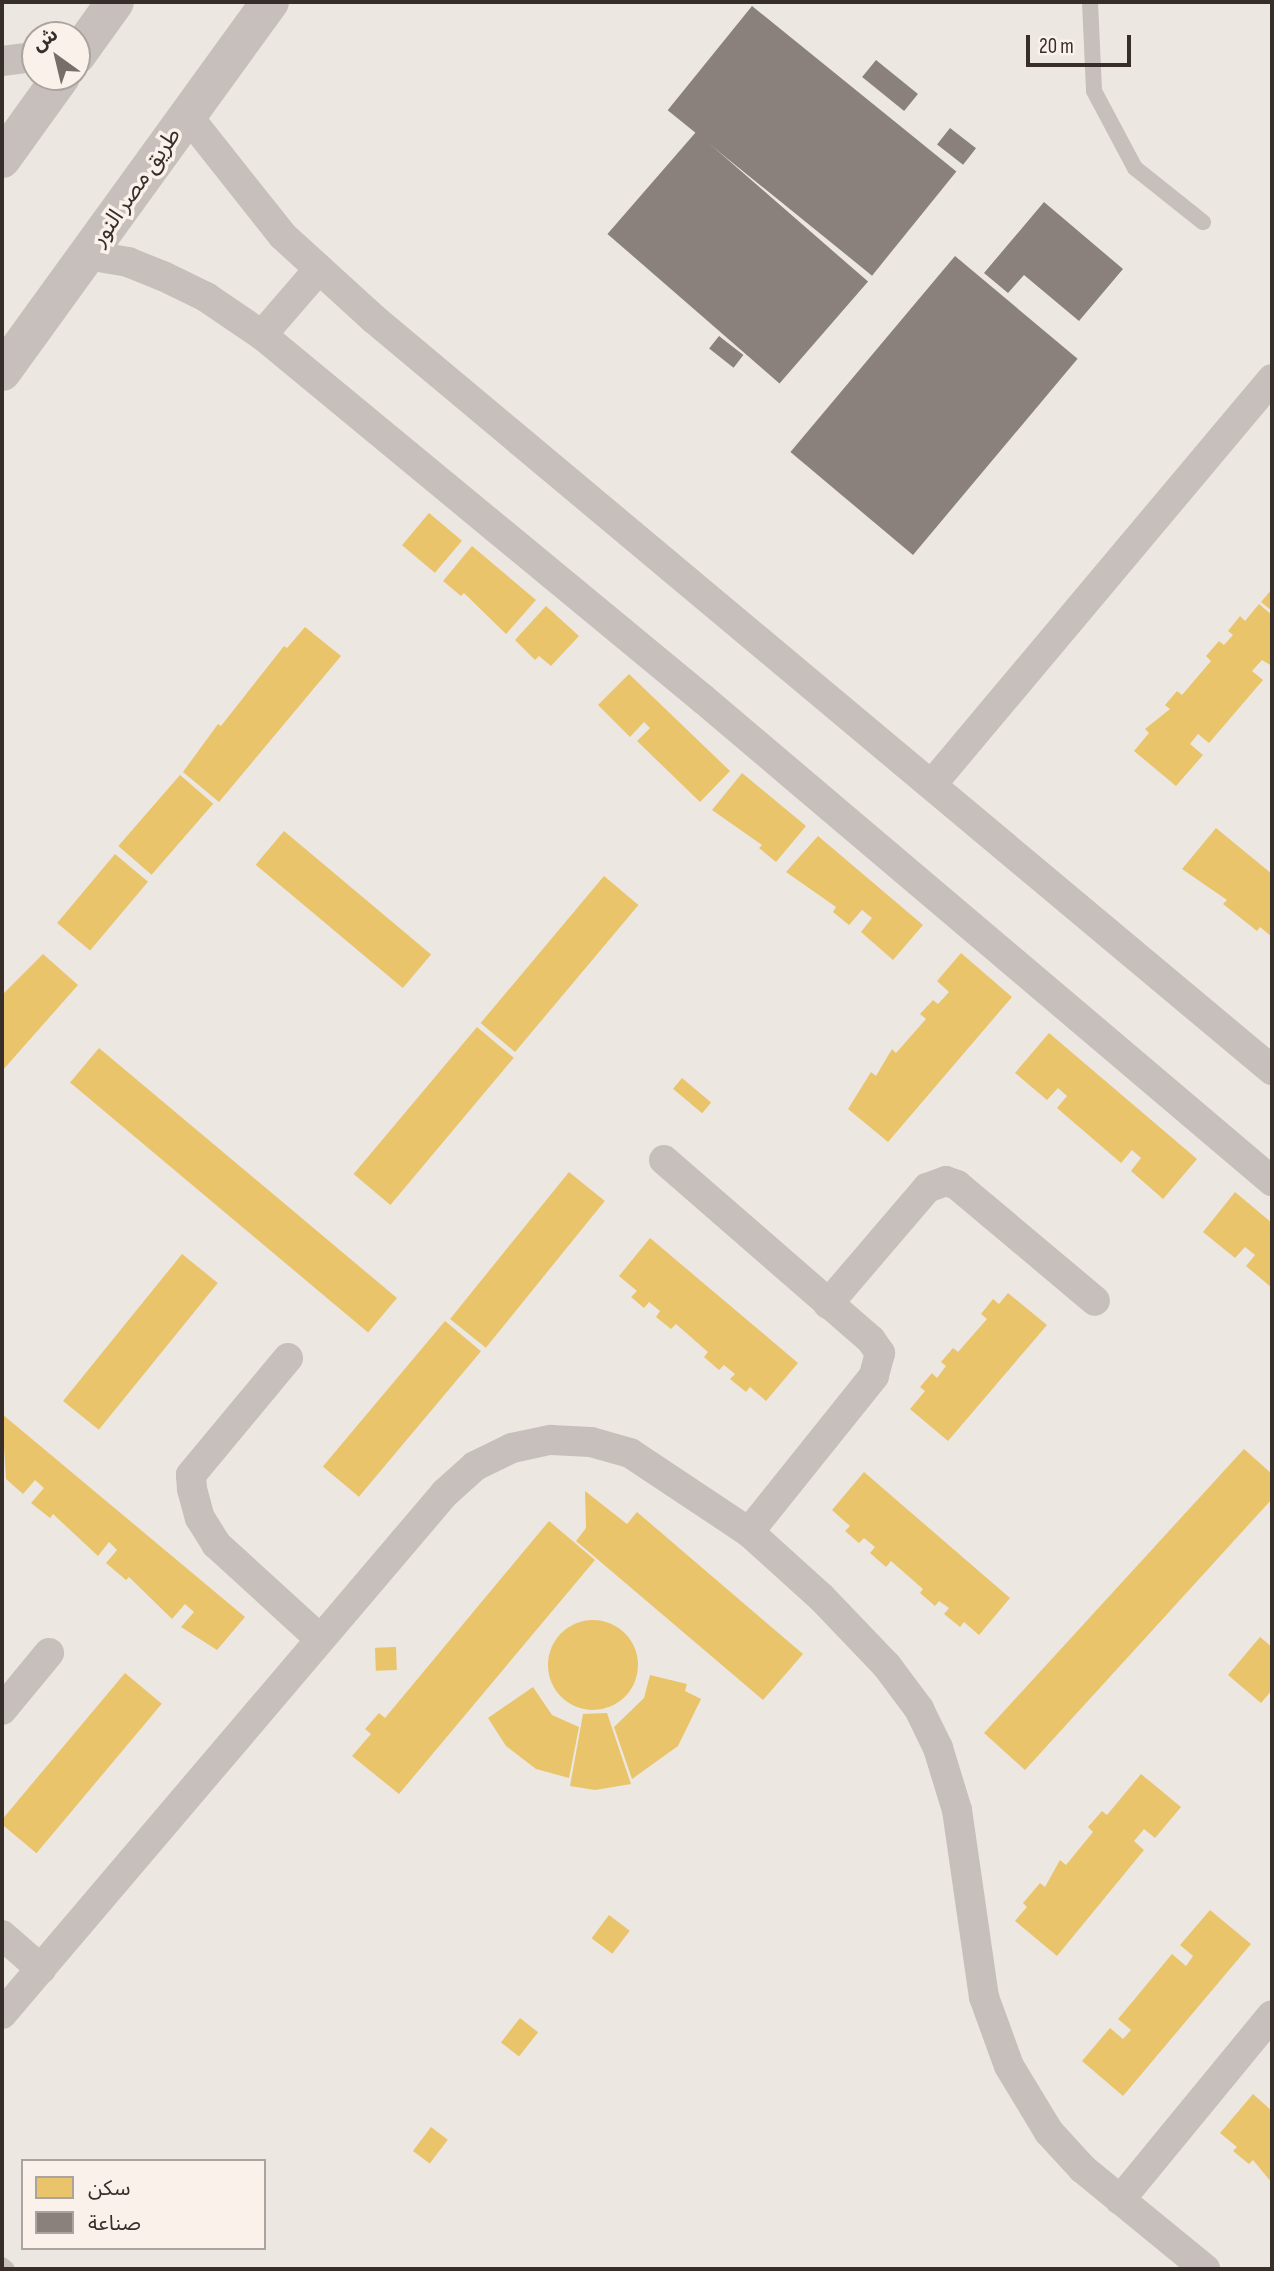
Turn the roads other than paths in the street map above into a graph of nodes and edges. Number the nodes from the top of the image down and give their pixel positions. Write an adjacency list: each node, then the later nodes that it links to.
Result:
1 (115, 2): 4 (street)
2 (270, 2): 8 (street, طريق مصر النور)
3 (1090, 2): 10 (lane)
4 (91, 32)
5 (21, 59): 6 (street)
6 (2, 61)
7 (51, 91): 9 (street)
8 (187, 115): 11 (street, طريق مصر النور); 12 (street)
9 (2, 159)
10 (1203, 222)
11 (88, 255): 13 (street); 14 (street, طريق مصر النور)
12 (319, 269): 13 (street); 16 (street)
13 (262, 335): 19 (street)
14 (2, 372)
15 (1272, 379): 16 (street)
16 (933, 783): 17 (street)
17 (1272, 1070)
18 (664, 1160): 21 (street)
19 (1272, 1181)
20 (1095, 1301): 21 (street)
21 (828, 1304): 23 (street)
22 (288, 1357): 24 (street)
23 (749, 1532): 24 (street); 31 (street)
24 (318, 1637): 28 (street)
25 (50, 1653): 26 (street)
26 (2, 1710)
27 (2, 1935): 28 (street)
28 (41, 1969): 29 (street)
29 (2, 2014)
30 (1272, 2015): 31 (street)
31 (1120, 2200): 34 (street)
32 (2, 2265): 33 (lane)
33 (7, 2269)
34 (1205, 2269)

